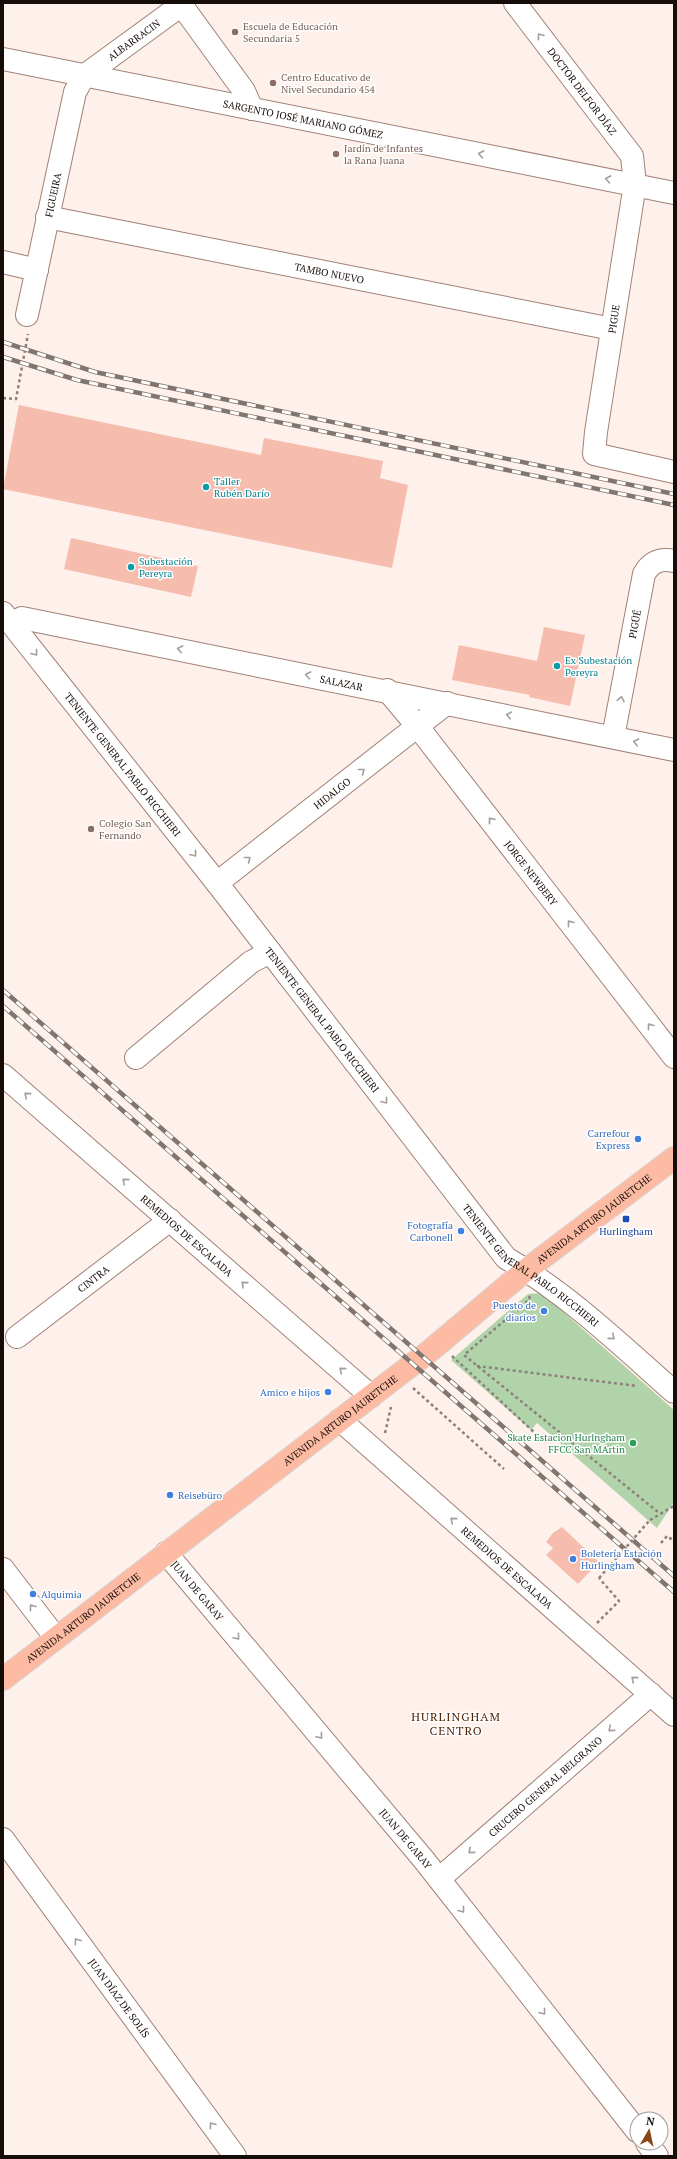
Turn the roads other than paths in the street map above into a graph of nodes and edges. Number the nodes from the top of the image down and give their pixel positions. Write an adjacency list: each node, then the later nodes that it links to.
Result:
1 (515, 3): 6 (street, DOCTOR DELFOR DÍAZ, one-way to 1)
2 (182, 4): 4 (street, ALBARRACIN); 5 (street)
3 (3, 58): 4 (street, SARGENTO JOSÉ MARIANO GÓMEZ)
4 (84, 76): 5 (street, SARGENTO JOSÉ MARIANO GÓMEZ); 8 (street, FIGUEIRA)
5 (252, 109): 6 (street, SARGENTO JOSÉ MARIANO GÓMEZ, one-way to 5)
6 (635, 184): 7 (street, SARGENTO JOSÉ MARIANO GÓMEZ); 12 (street, PIGUE)
7 (674, 192)
8 (47, 217): 10 (street, FIGUEIRA); 12 (street, TAMBO NUEVO)
9 (3, 262): 10 (street)
10 (37, 270): 11 (street, FIGUEIRA)
11 (28, 315)
12 (612, 329): 13 (street, PIGUE)
13 (674, 472)
14 (665, 561): 19 (street, PIGÜÉ, one-way to 14)
15 (6, 623): 16 (street, SALAZAR, one-way to 15); 21 (street, TENIENTE GENERAL PABLO RICCHIERI, one-way to 21)
16 (387, 690): 17 (street, SALAZAR); 18 (street, JORGE NEWBERY)
17 (447, 703): 18 (street, HIDALGO); 19 (street, SALAZAR, one-way to 17)
18 (418, 727): 21 (street, HIDALGO, one-way to 18); 23 (street, JORGE NEWBERY, one-way to 18)
19 (613, 737): 20 (street, SALAZAR, one-way to 19)
20 (674, 750)
21 (217, 883): 22 (street, TENIENTE GENERAL PABLO RICCHIERI)
22 (270, 952): 24 (street); 28 (street, TENIENTE GENERAL PABLO RICCHIERI, one-way to 28)
23 (674, 1057)
24 (136, 1058)
25 (3, 1074): 27 (street, REMEDIOS DE ESCALADA, one-way to 25)
26 (674, 1158): 28 (main road, AVENIDA ARTURO JAURETCHE)
27 (170, 1220): 29 (street, CINTRA); 31 (street, REMEDIOS DE ESCALADA, one-way to 27)
28 (522, 1273): 30 (street, TENIENTE GENERAL PABLO RICCHIERI, one-way to 30); 31 (main road, AVENIDA ARTURO JAURETCHE)
29 (17, 1336)
30 (674, 1392)
31 (371, 1396): 32 (main road, AVENIDA ARTURO JAURETCHE)
32 (340, 1420): 33 (main road, AVENIDA ARTURO JAURETCHE); 37 (street, REMEDIOS DE ESCALADA, one-way to 32)
33 (166, 1553): 35 (main road, AVENIDA ARTURO JAURETCHE); 40 (street, JUAN DE GARAY, one-way to 40)
34 (3, 1569): 35 (street, one-way to 34)
35 (56, 1638): 36 (main road, AVENIDA ARTURO JAURETCHE)
36 (3, 1679)
37 (651, 1694): 38 (street, REMEDIOS DE ESCALADA); 40 (street, CRUCERO GENERAL BELGRANO, one-way to 40)
38 (674, 1715)
39 (3, 1839): 42 (street, JUAN DÍAZ DE SOLÍS, one-way to 39)
40 (439, 1879): 41 (street, JUAN DE GARAY, one-way to 41)
41 (629, 2121)
42 (235, 2156)

